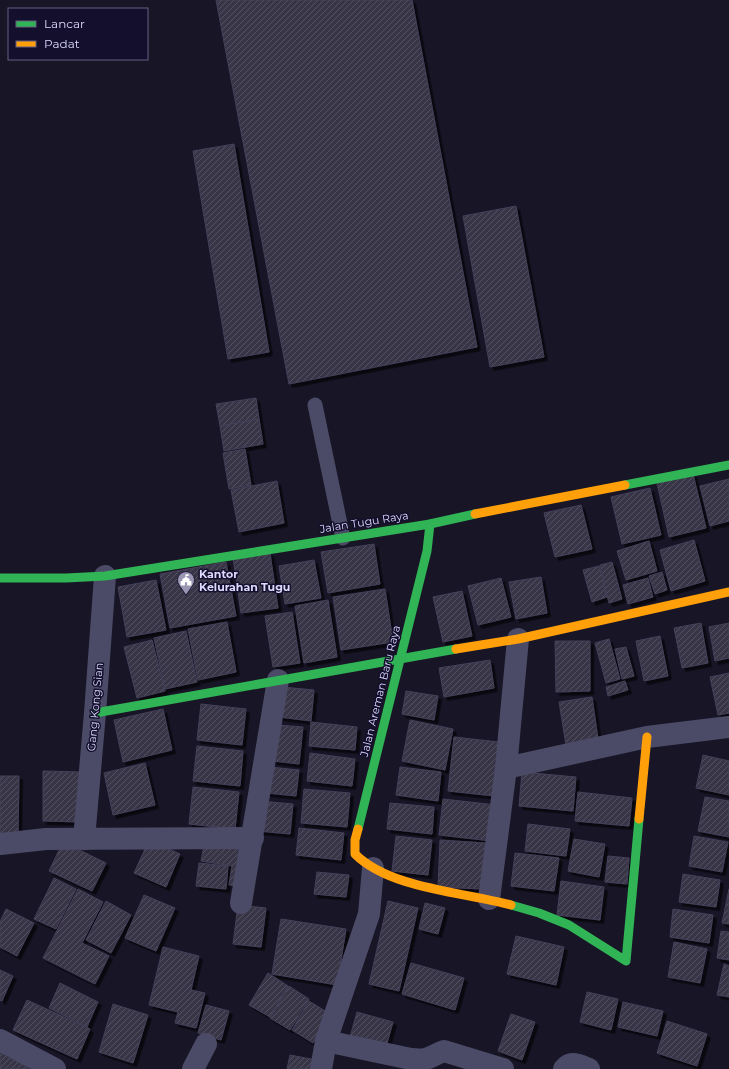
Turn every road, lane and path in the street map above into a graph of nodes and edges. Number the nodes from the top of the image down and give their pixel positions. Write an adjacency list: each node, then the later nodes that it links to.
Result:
1 (314, 405): 4 (lane)
2 (729, 465): 3 (street, Jalan Tugu Raya)
3 (430, 524): 4 (street, Jalan Tugu Raya); 9 (street, Jalan Areman Baru Raya)
4 (343, 538): 5 (street, Jalan Tugu Raya)
5 (105, 576): 6 (street, Jalan Tugu Raya); 11 (street, Gang Kong Sian)
6 (0, 578)
7 (729, 592): 8 (street)
8 (518, 639): 9 (street); 14 (street)
9 (402, 658): 10 (street); 18 (street, Jalan Areman Baru Raya)
10 (278, 680): 11 (street); 15 (street)
11 (95, 712): 16 (street, Gang Kong Sian)
12 (729, 727): 13 (street)
13 (647, 737): 14 (street); 19 (street)
14 (506, 768): 19 (street)
15 (253, 838): 16 (street); 20 (street)
16 (84, 839): 17 (street)
17 (0, 844)
18 (367, 864): 19 (street); 22 (street)
19 (489, 899)
20 (241, 903)
21 (0, 1040): 24 (street)
22 (326, 1041): 26 (street); 27 (street)
23 (206, 1044): 25 (street)
24 (56, 1069)
25 (193, 1069)
26 (321, 1069)
27 (503, 1069)
28 (564, 1069): 29 (street)
29 (589, 1069)

